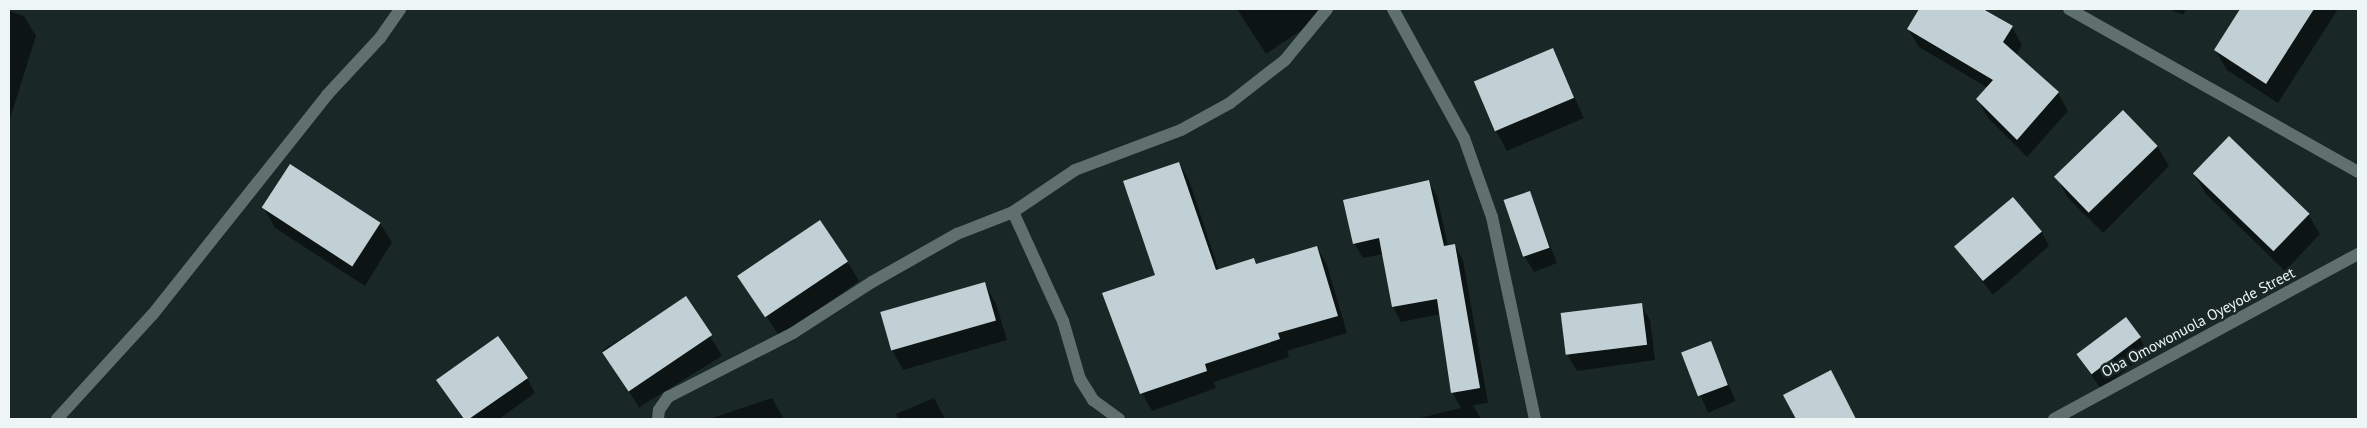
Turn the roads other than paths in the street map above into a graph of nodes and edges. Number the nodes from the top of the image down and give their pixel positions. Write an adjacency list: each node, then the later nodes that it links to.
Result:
1 (400, 9): 8 (street)
2 (1327, 9): 6 (street)
3 (1393, 9): 11 (street)
4 (2069, 9): 5 (street)
5 (2358, 172)
6 (1013, 212): 9 (street); 10 (street)
7 (2358, 254): 12 (street, Oba Omowonuola Oyeyode Street)
8 (57, 419)
9 (658, 419)
10 (1119, 419)
11 (1535, 419)
12 (2054, 419)

